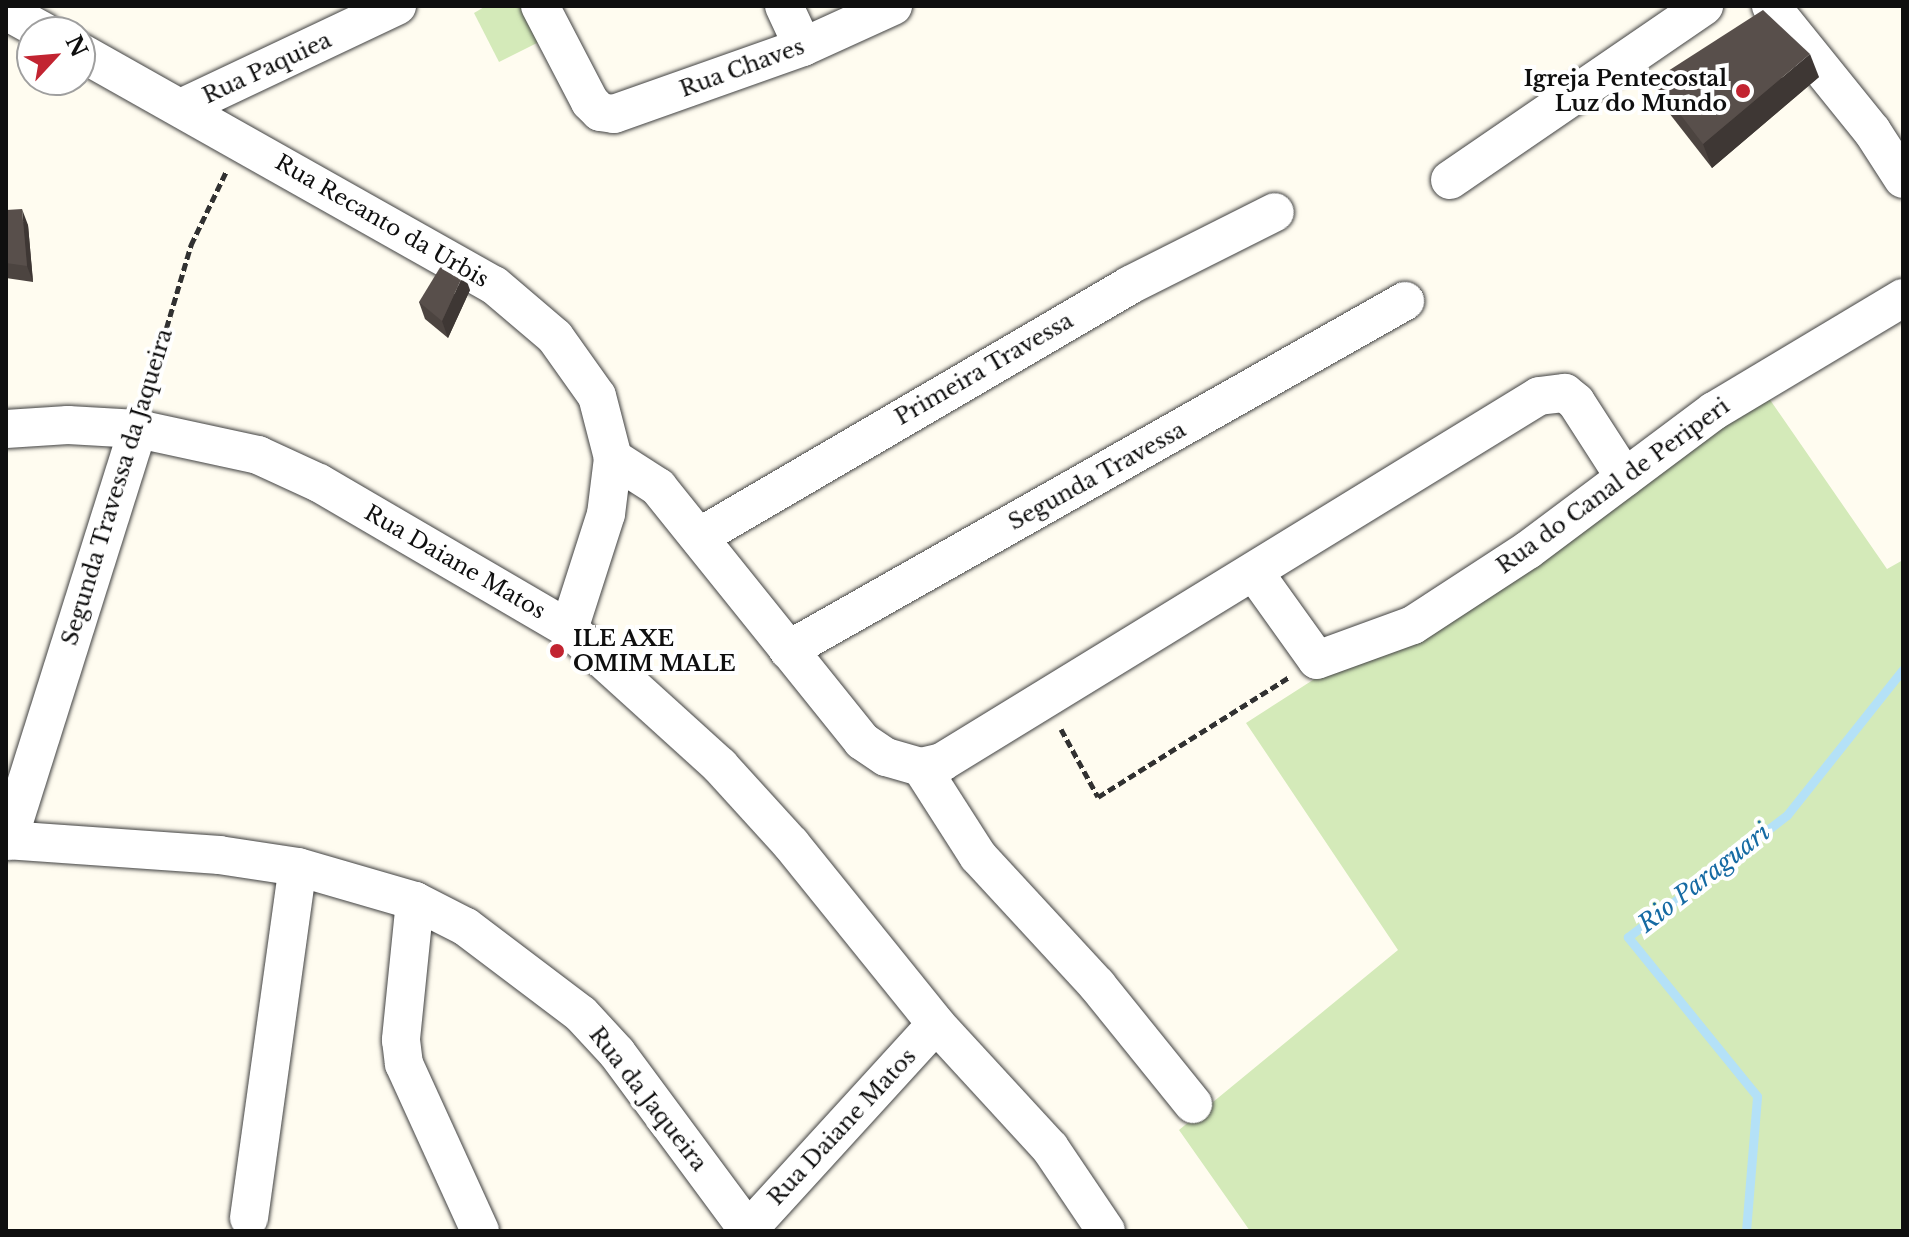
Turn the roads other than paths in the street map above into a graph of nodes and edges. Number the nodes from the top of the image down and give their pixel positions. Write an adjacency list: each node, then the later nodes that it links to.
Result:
1 (397, 6): 9 (street, Rua Paquiea)
2 (540, 6): 7 (street, Rua Chaves)
3 (784, 6): 7 (street)
4 (893, 6): 7 (street, Rua Chaves)
5 (1704, 6): 11 (street)
6 (1771, 6): 10 (street)
7 (803, 47)
8 (96, 61): 9 (street, Rua Recanto da Urbis)
9 (181, 108): 17 (street, Rua Recanto da Urbis)
10 (1903, 179)
11 (1450, 180)
12 (1275, 212): 19 (street, Primeira Travessa)
13 (1903, 298): 18 (street, Rua do Canal de Periperi)
14 (1405, 301): 22 (street, Segunda Travessa)
15 (6, 429): 16 (street, Rua Daiane Matos)
16 (138, 429): 21 (street, Rua Daiane Matos); 24 (street, Segunda Travessa da Jaqueira)
17 (613, 458): 19 (street); 21 (street, Rua Recanto da Urbis)
18 (1625, 478): 20 (street); 20 (street, Rua do Canal de Periperi)
19 (699, 537): 22 (street)
20 (1254, 572): 23 (street)
21 (569, 629): 27 (street, Rua Daiane Matos)
22 (788, 650): 23 (street)
23 (924, 767): 28 (street)
24 (7, 840): 25 (street, Rua da Jaqueira)
25 (298, 867): 26 (street, Rua da Jaqueira); 29 (street)
26 (415, 901): 30 (street, Rua da Jaqueira); 31 (street)
27 (936, 1024): 30 (street, Rua Daiane Matos); 32 (street, Rua Daiane Matos)
28 (1193, 1104)
29 (249, 1218)
30 (748, 1230)
31 (480, 1231)
32 (1106, 1231)

